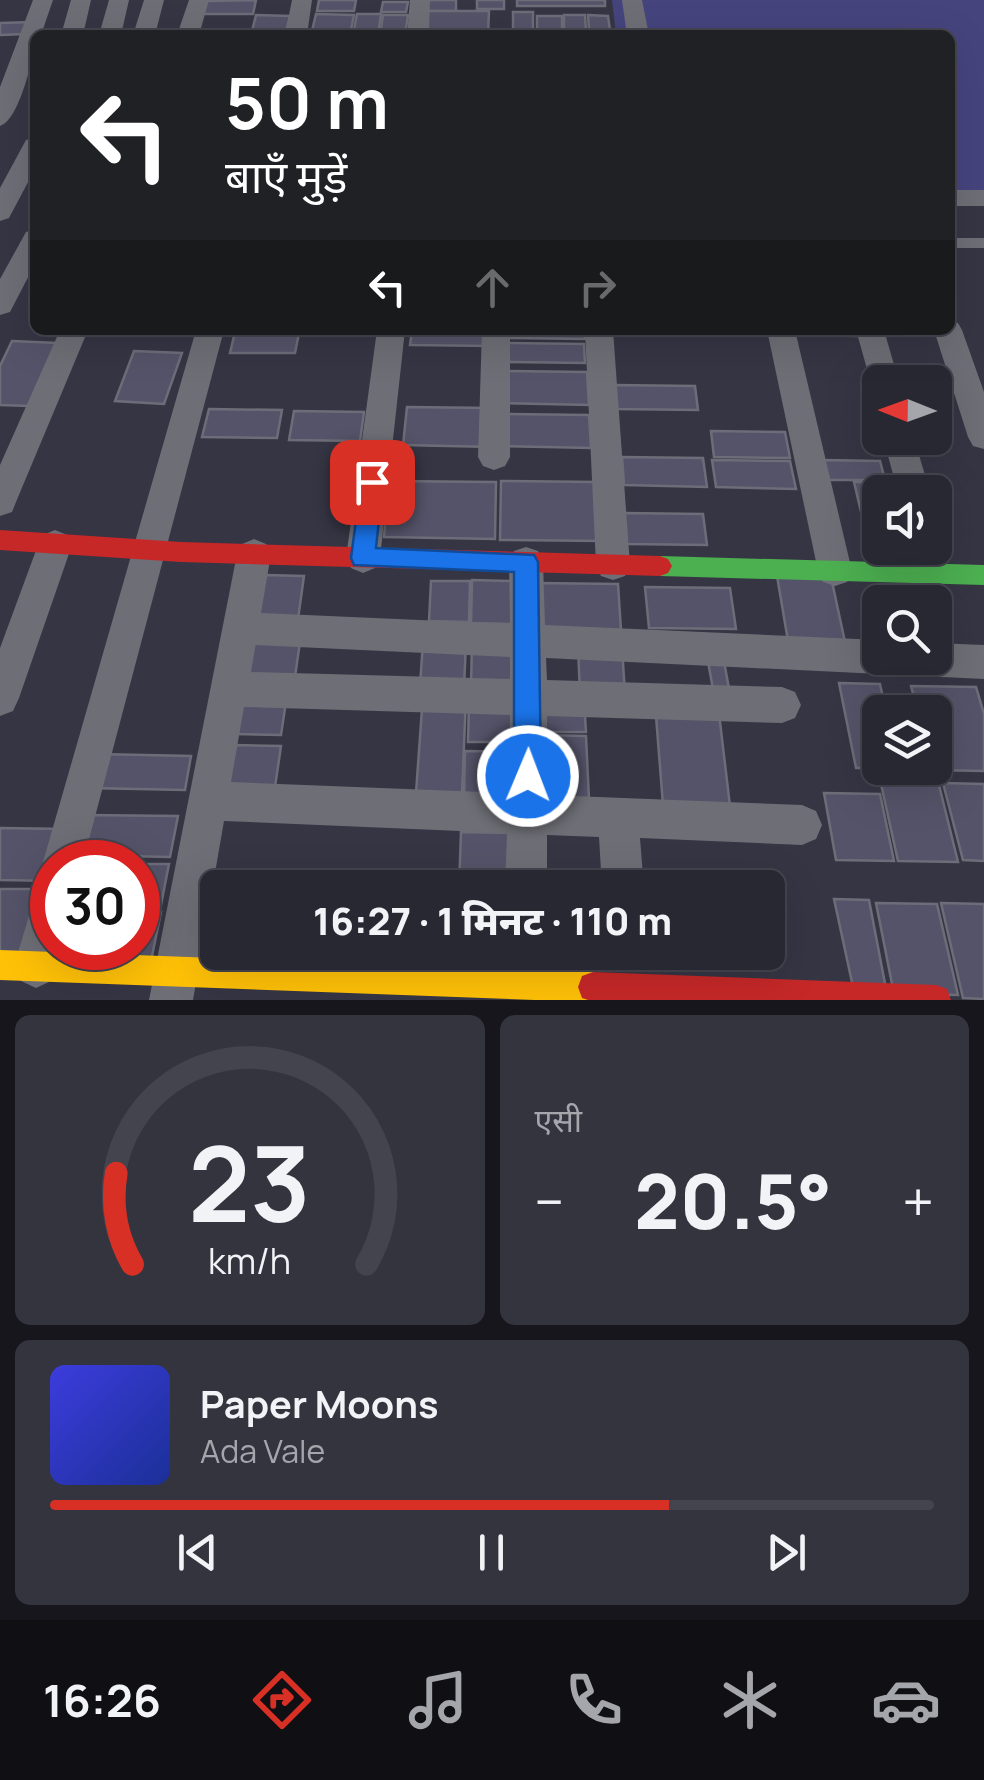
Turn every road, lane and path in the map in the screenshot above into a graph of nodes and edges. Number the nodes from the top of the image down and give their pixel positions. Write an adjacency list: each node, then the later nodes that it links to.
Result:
1 (43, 0): 9 (street)
2 (81, 0): 10 (street)
3 (119, 0): 11 (street)
4 (154, 0): 12 (street)
5 (199, 0): 13 (street)
6 (302, 0): 14 (street)
7 (420, 0): 15 (street)
8 (632, 0): 16 (street)
9 (30, 30)
10 (73, 30)
11 (111, 30)
12 (145, 30)
13 (190, 30)
14 (297, 30)
15 (418, 30)
16 (637, 30)
17 (30, 31): 19 (street)
18 (30, 90): 19 (street)
19 (4, 92): 20 (street)
20 (0, 119)
21 (30, 154): 24 (street)
22 (955, 198): 23 (street)
23 (984, 198)
24 (0, 212)
25 (955, 243): 26 (lane)
26 (984, 243)
27 (30, 248): 28 (street)
28 (0, 306)
29 (72, 335): 40 (street)
30 (209, 335): 43 (street)
31 (391, 335): 45 (street)
32 (496, 335): 39 (street)
33 (600, 335): 47 (street)
34 (782, 335): 50 (street)
35 (871, 335): 37 (street)
36 (950, 335): 38 (street)
37 (879, 365)
38 (984, 437)
39 (494, 458)
40 (0, 502)
41 (0, 540): 42 (street)
42 (54, 545): 43 (street); 59 (street)
43 (152, 550): 44 (street); 65 (street)
44 (254, 554): 45 (street); 52 (street)
45 (363, 558): 46 (street)
46 (526, 562): 47 (street); 53 (street)
47 (613, 565): 50 (street)
48 (894, 565): 50 (street)
49 (948, 565): 51 (street)
50 (836, 571)
51 (984, 575)
52 (240, 628): 53 (street); 57 (street)
53 (527, 640): 54 (street); 58 (street)
54 (862, 655)
55 (952, 660): 56 (street)
56 (984, 662)
57 (229, 689): 58 (street); 61 (street)
58 (529, 696): 60 (street); 62 (street)
59 (0, 698)
60 (782, 705)
61 (208, 801): 62 (street); 72 (street)
62 (527, 816): 63 (street); 66 (street)
63 (618, 818): 64 (street); 67 (street)
64 (802, 825)
65 (70, 840)
66 (526, 870)
67 (622, 870)
68 (18, 965): 72 (street)
69 (616, 970): 71 (street)
70 (638, 970): 73 (street)
71 (524, 978): 72 (street)
72 (174, 984)
73 (936, 1000)

